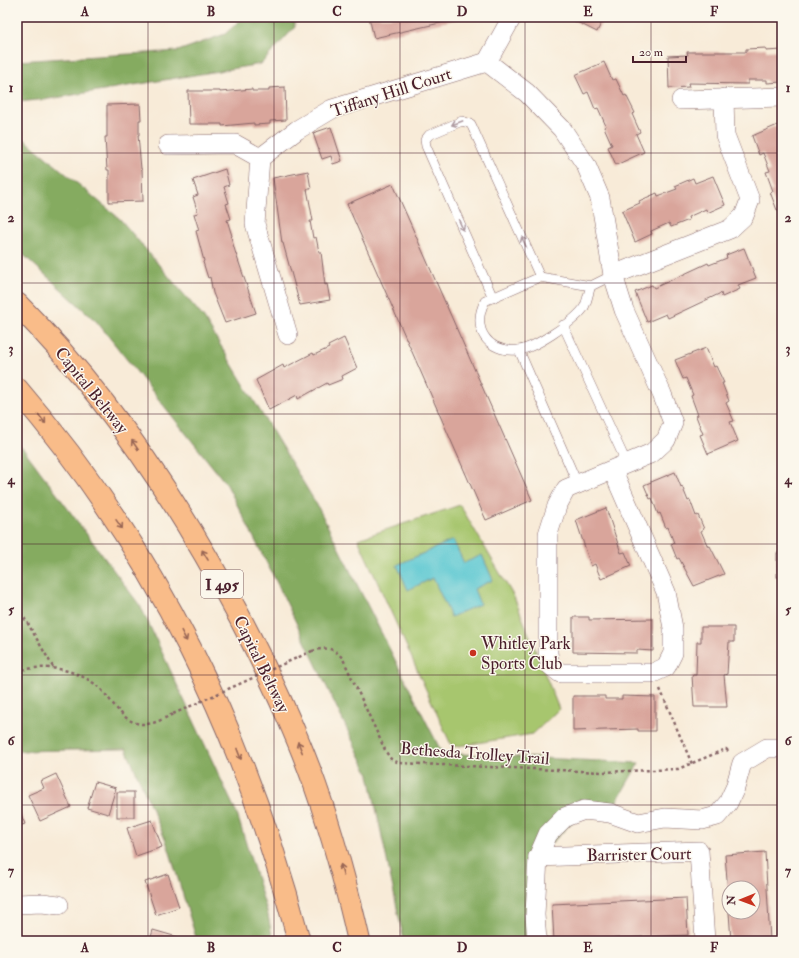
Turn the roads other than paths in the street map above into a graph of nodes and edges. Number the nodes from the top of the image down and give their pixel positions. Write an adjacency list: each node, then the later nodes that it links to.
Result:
1 (512, 17): 2 (street)
2 (487, 62): 7 (street, Tiffany Hill Court); 8 (street)
3 (782, 97): 4 (street)
4 (724, 98): 5 (street); 8 (street)
5 (682, 100)
6 (168, 145): 7 (street)
7 (260, 158): 14 (street)
8 (613, 275): 10 (lane); 17 (street)
9 (540, 277): 10 (lane); 11 (lane); 11 (lane, one-way to 11)
10 (591, 286): 13 (lane)
11 (493, 298): 15 (lane)
12 (17, 304): 24 (highway, Capital Beltway / I 495, one-way to 12)
13 (563, 325): 15 (lane); 17 (lane)
14 (288, 335)
15 (519, 350): 18 (lane)
16 (17, 389): 23 (highway, one-way to 23)
17 (620, 468): 18 (street); 18 (street)
18 (578, 485)
19 (774, 748): 20 (street)
20 (538, 857): 25 (street); 26 (street, Barrister Court)
21 (17, 904): 22 (street)
22 (59, 905)
23 (299, 941)
24 (359, 941)
25 (537, 941)
26 (705, 941)

